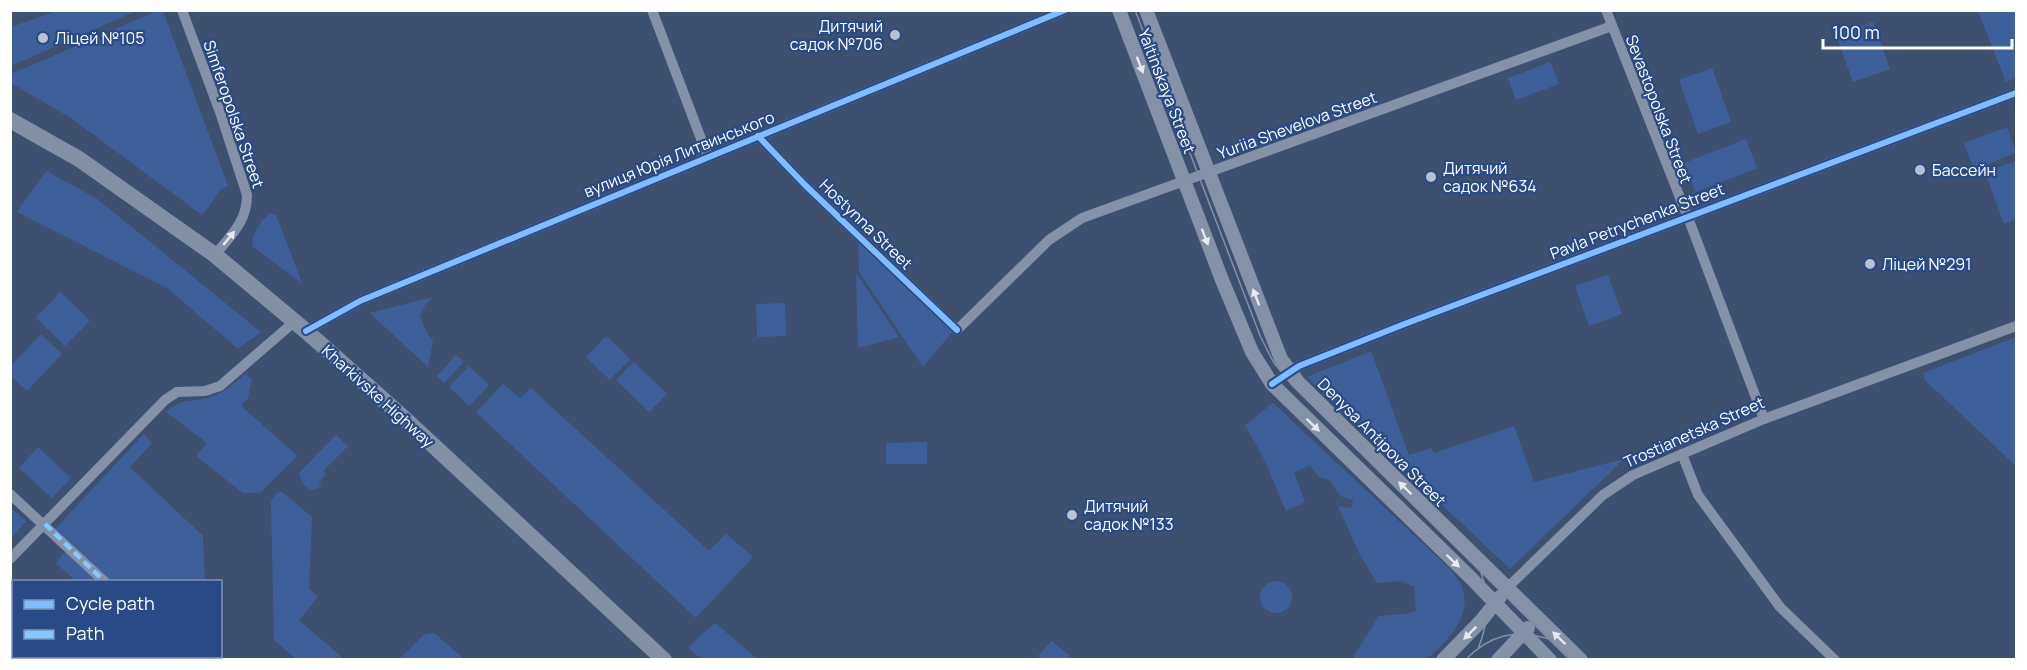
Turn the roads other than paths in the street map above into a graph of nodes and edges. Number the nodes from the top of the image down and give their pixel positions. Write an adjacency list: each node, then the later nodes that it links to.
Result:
1 (182, 10): 15 (street, Simferopolska Street, one-way to 1)
2 (652, 10): 11 (street)
3 (1065, 10): 10 (street, вулиця Юрія Литвинського)
4 (1119, 10): 13 (street, Yaltinskaya Street, one-way to 13)
5 (1146, 10): 12 (street, Yaltinskaya Street)
6 (1606, 10): 7 (street, Sevastopolska Street)
7 (1612, 26): 12 (street, Yuriia Shevelova Street); 14 (street, Sevastopolska Street)
8 (2016, 93): 14 (street, Pavla Petrychenka Street)
9 (10, 120): 15 (main road, Kharkivske Highway)
10 (759, 136): 11 (street, вулиця Юрія Литвинського); 18 (street, Hostynna Street)
11 (708, 157): 16 (street, вулиця Юрія Литвинського)
12 (1208, 174): 13 (street, Yuriia Shevelova Street); 19 (street, Denysa Antipova Street, one-way to 12)
13 (1185, 182): 18 (street, Yuriia Shevelova Street); 20 (street, one-way to 20)
14 (1687, 217): 19 (street, Pavla Petrychenka Street); 21 (street, Sevastopolska Street)
15 (215, 255): 16 (main road, Kharkivske Highway)
16 (300, 326): 24 (street, вулиця Юрія Литвинського); 31 (main road, Kharkivske Highway)
17 (2016, 326): 21 (street, Trostianetska Street)
18 (957, 330)
19 (1290, 371): 20 (street, Pavla Petrychenka Street); 27 (street, Denysa Antipova Street, one-way to 19)
20 (1272, 384): 28 (street, one-way to 28)
21 (1764, 419): 22 (street, Trostianetska Street)
22 (1682, 454): 27 (street, Trostianetska Street); 36 (street)
23 (10, 494): 24 (street)
24 (45, 524): 25 (street, вулиця Юрія Литвинського); 26 (street)
25 (10, 559)
26 (103, 580)
27 (1507, 588): 28 (street, Trostianetska Street); 29 (street, Denysa Antipova Street)
28 (1495, 604): 30 (street); 32 (street, Trostianetska Street, one-way to 32)
29 (1537, 617): 30 (street); 35 (street, Denysa Antipova Street, one-way to 29)
30 (1523, 633): 33 (street); 34 (street)
31 (664, 660)
32 (1443, 660)
33 (1498, 660)
34 (1550, 660)
35 (1581, 660)
36 (1835, 660)

